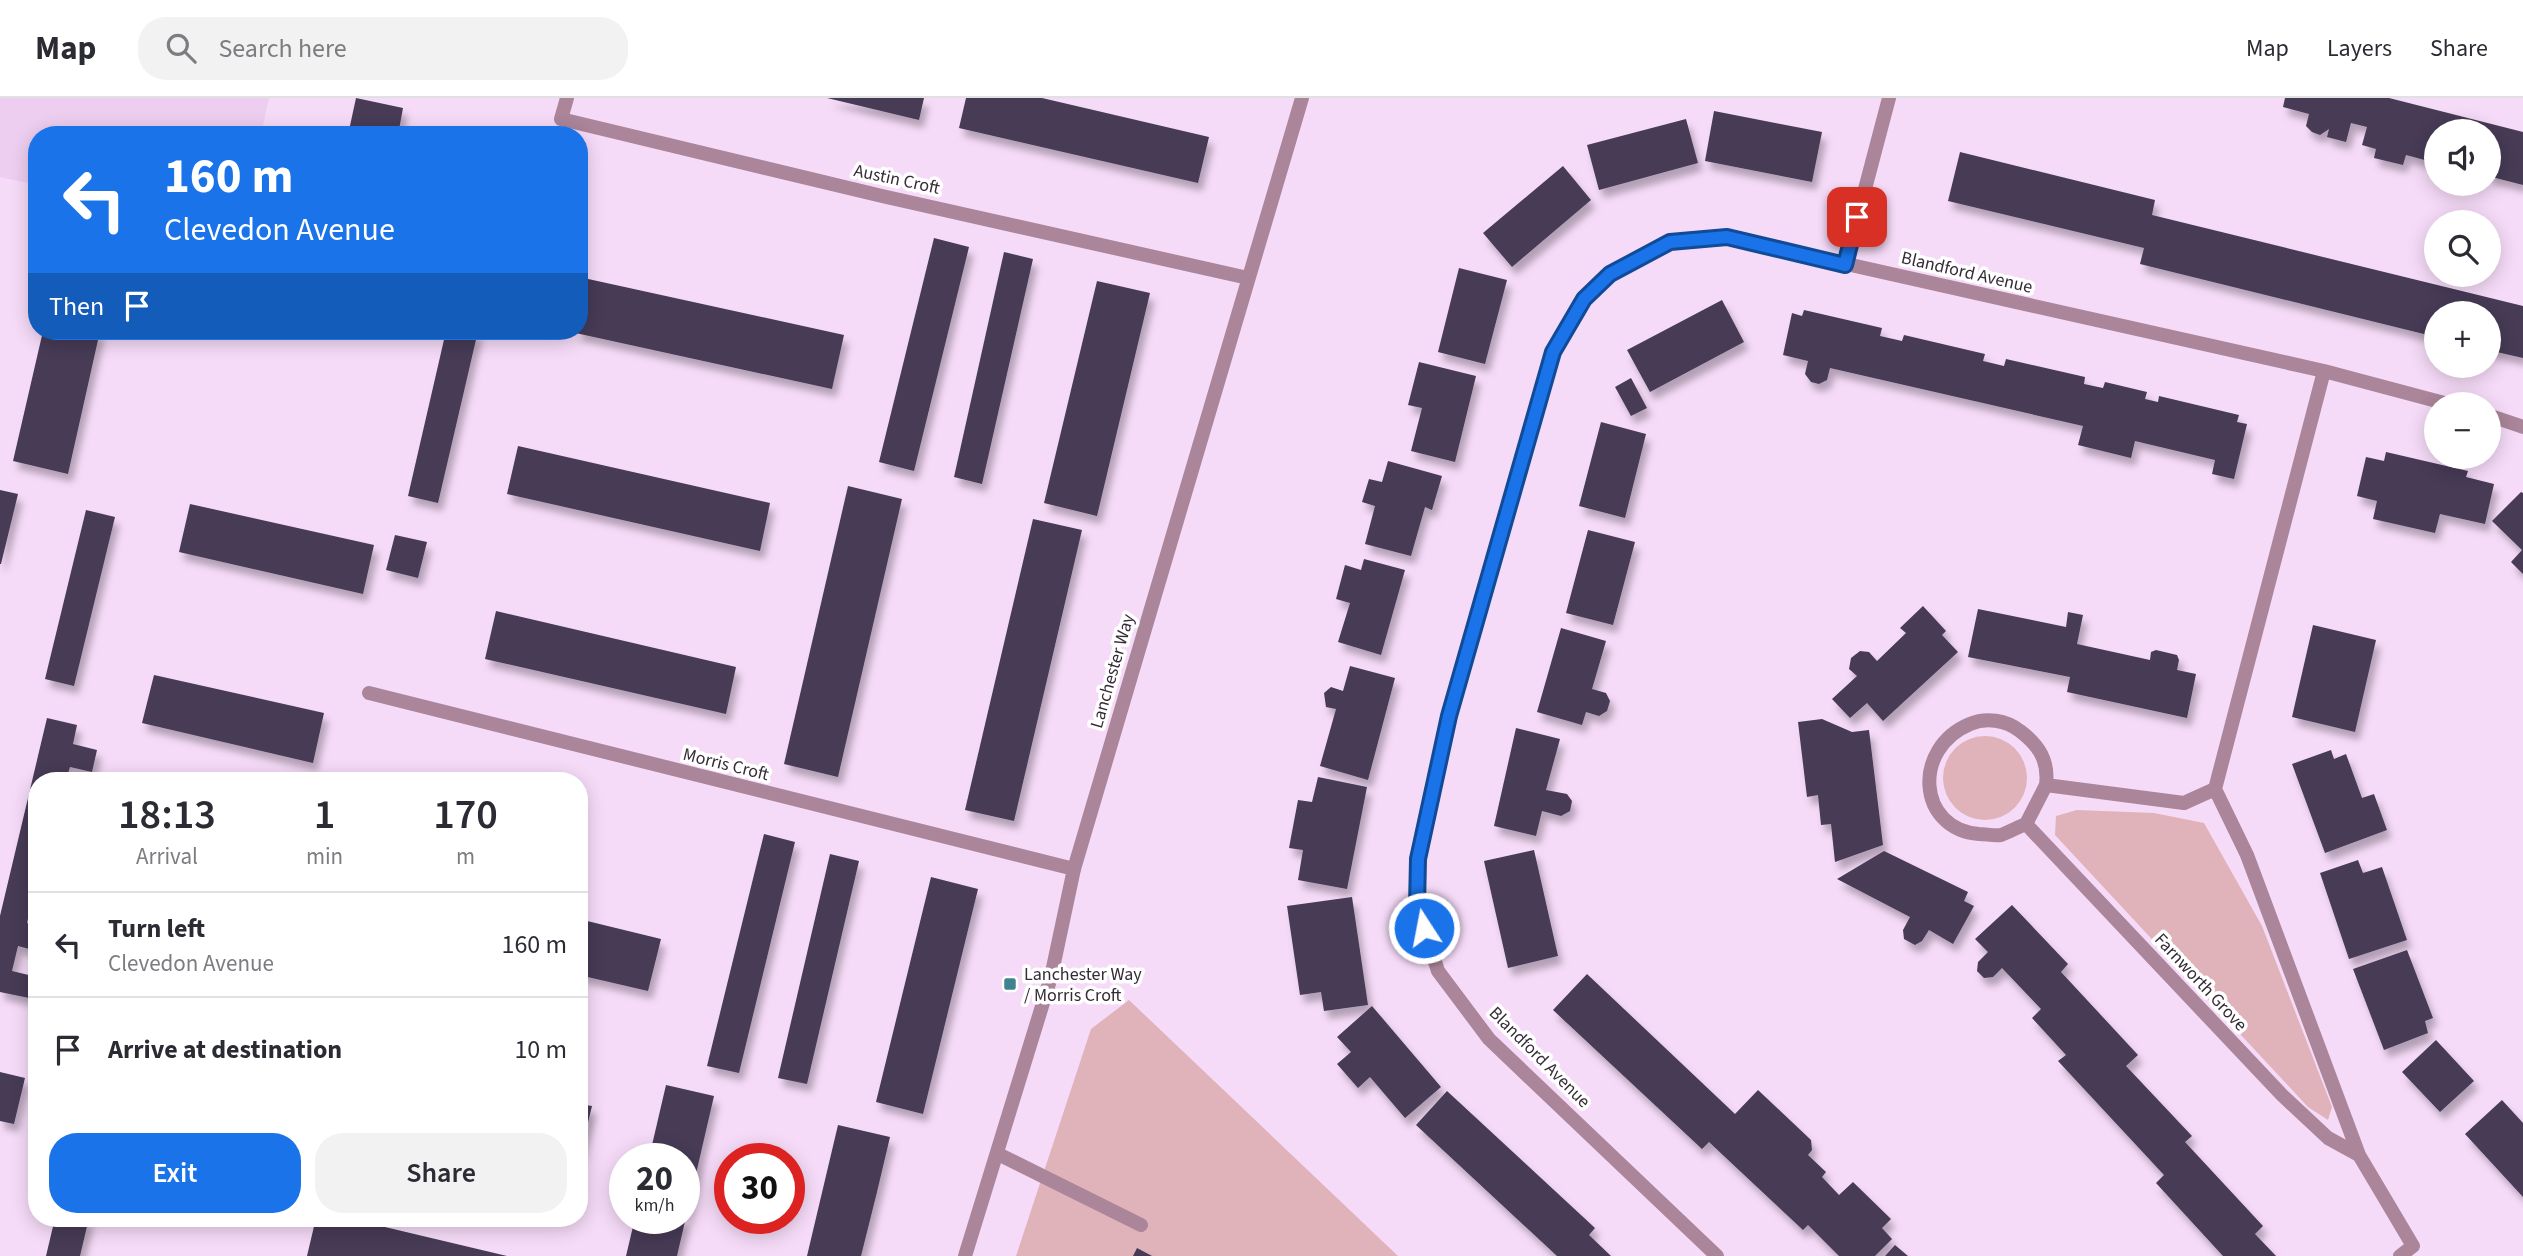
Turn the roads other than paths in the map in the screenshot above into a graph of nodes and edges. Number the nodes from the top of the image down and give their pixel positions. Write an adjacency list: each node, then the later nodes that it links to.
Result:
1 (567, 98): 5 (street, Austin Croft)
2 (1302, 98): 5 (street, Lanchester Way)
3 (1889, 98): 4 (street)
4 (1845, 265): 6 (street, Blandford Avenue); 19 (street, Blandford Avenue)
5 (1248, 278): 14 (street, Lanchester Way)
6 (2323, 372): 7 (street, Blandford Avenue); 12 (street)
7 (2424, 398)
8 (2501, 419): 9 (street)
9 (2523, 427)
10 (369, 693): 14 (street, Morris Croft)
11 (2046, 785): 12 (street); 13 (street); 13 (street)
12 (2215, 789): 16 (street)
13 (2026, 824): 16 (street, Farnworth Grove)
14 (1074, 869): 15 (street, Lanchester Way)
15 (998, 1154): 17 (street); 18 (street, Lanchester Way)
16 (2359, 1155): 20 (street)
17 (1141, 1225)
18 (965, 1256)
19 (1717, 1256)
20 (2400, 1256)

